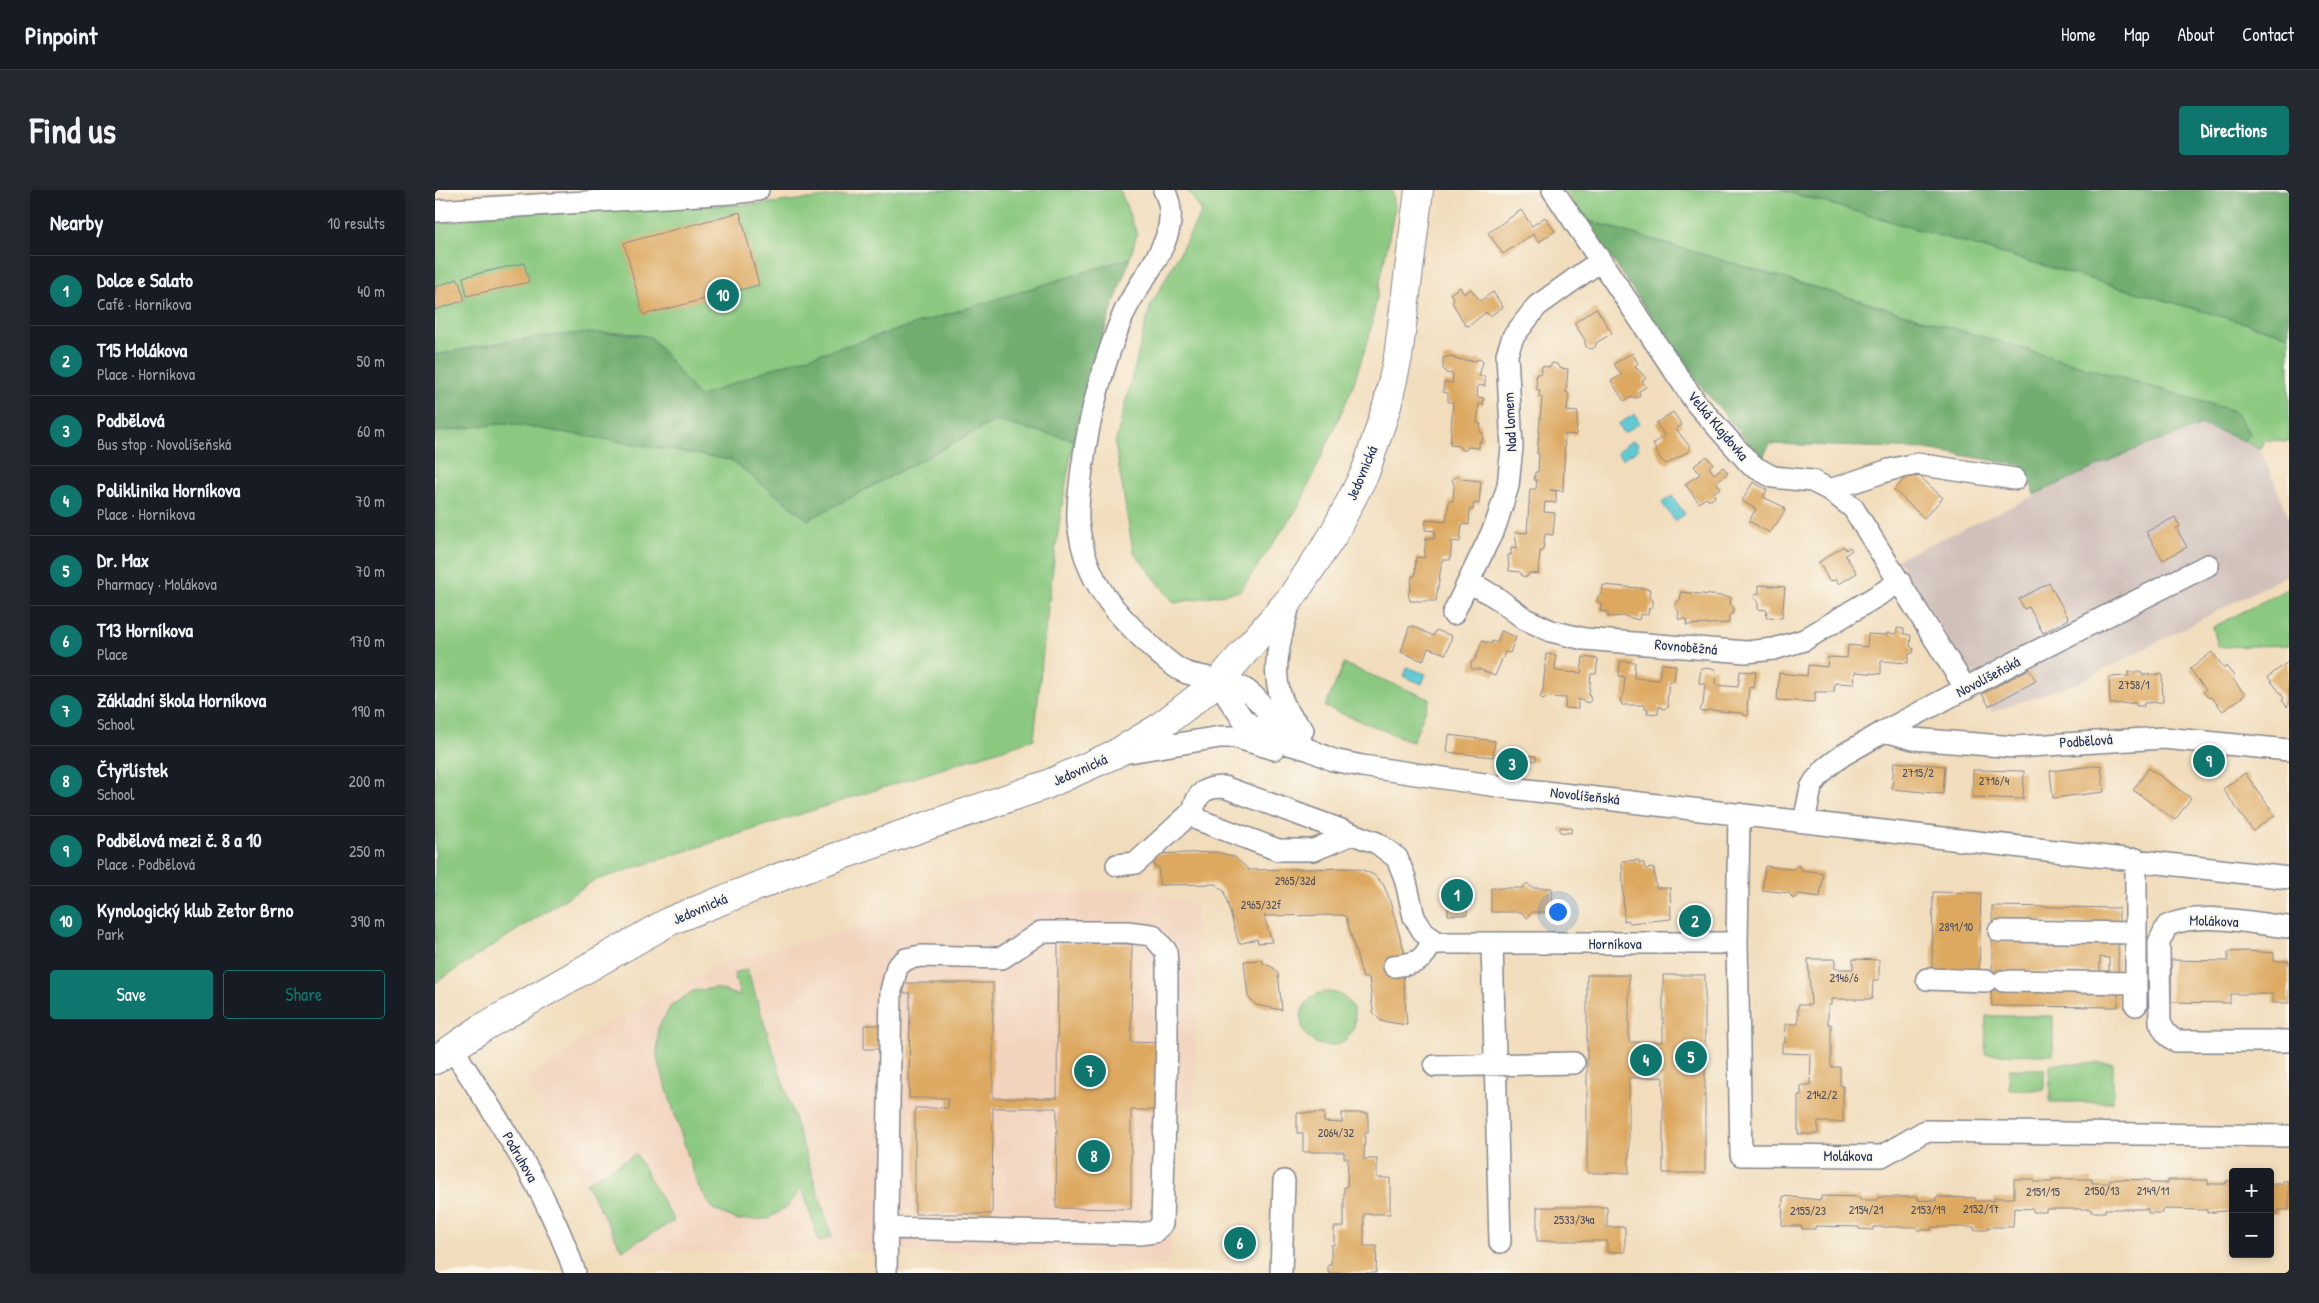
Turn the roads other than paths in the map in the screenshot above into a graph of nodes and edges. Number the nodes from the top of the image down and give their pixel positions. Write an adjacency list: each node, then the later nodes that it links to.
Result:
1 (757, 190): 5 (street)
2 (1164, 190): 14 (street)
3 (1419, 190): 12 (main road, Jedovnická)
4 (1553, 190): 6 (street, Velká Klajdovka)
5 (435, 212)
6 (1600, 261): 8 (street, Velká Klajdovka); 10 (street, Nad lomem)
7 (2015, 479): 8 (street)
8 (1830, 490): 11 (street, Velká Klajdovka)
9 (2208, 565): 15 (street, Novolíšeňská)
10 (1470, 582): 11 (street, Rovnoběžná); 13 (street, Nad lomem)
11 (1900, 582): 15 (street, Velká Klajdovka)
12 (1291, 598): 14 (main road, Jedovnická); 19 (street)
13 (1453, 614)
14 (1220, 680): 18 (main road, Jedovnická); 19 (street, Novolíšeňská)
15 (1966, 689): 16 (street, Novolíšeňská)
16 (1885, 731): 17 (street, Podbělová); 22 (street, Novolíšeňská)
17 (2289, 750)
18 (1115, 754): 19 (street); 38 (main road, Jedovnická)
19 (1333, 760): 21 (street, Novolíšeňská)
20 (1193, 811): 23 (street); 23 (street); 25 (street)
21 (1739, 814): 22 (street, Novolíšeňská); 31 (street, Molákova)
22 (1804, 822): 24 (street, Novolíšeňská)
23 (1352, 834): 30 (street)
24 (2136, 859): 26 (street, Novolíšeňská); 29 (street)
25 (1117, 865)
26 (2289, 878)
27 (2289, 927): 37 (street, Molákova)
28 (1999, 931): 29 (street)
29 (2136, 933): 35 (street)
30 (1433, 940): 32 (street, Horníkova); 33 (street)
31 (1737, 943): 32 (street, Horníkova); 42 (street, Molákova)
32 (1492, 944): 40 (street)
33 (1394, 966)
34 (1927, 979): 35 (street)
35 (2136, 983): 36 (street)
36 (2136, 1005)
37 (2289, 1041)
38 (443, 1054): 46 (street, Podruhova)
39 (1574, 1063): 40 (street)
40 (1494, 1064): 41 (street); 45 (street)
41 (1435, 1066)
42 (2289, 1136)
43 (1284, 1181): 48 (street)
44 (887, 1228): 44 (street); 47 (street)
45 (1500, 1242)
46 (575, 1273)
47 (886, 1273)
48 (1281, 1273)

